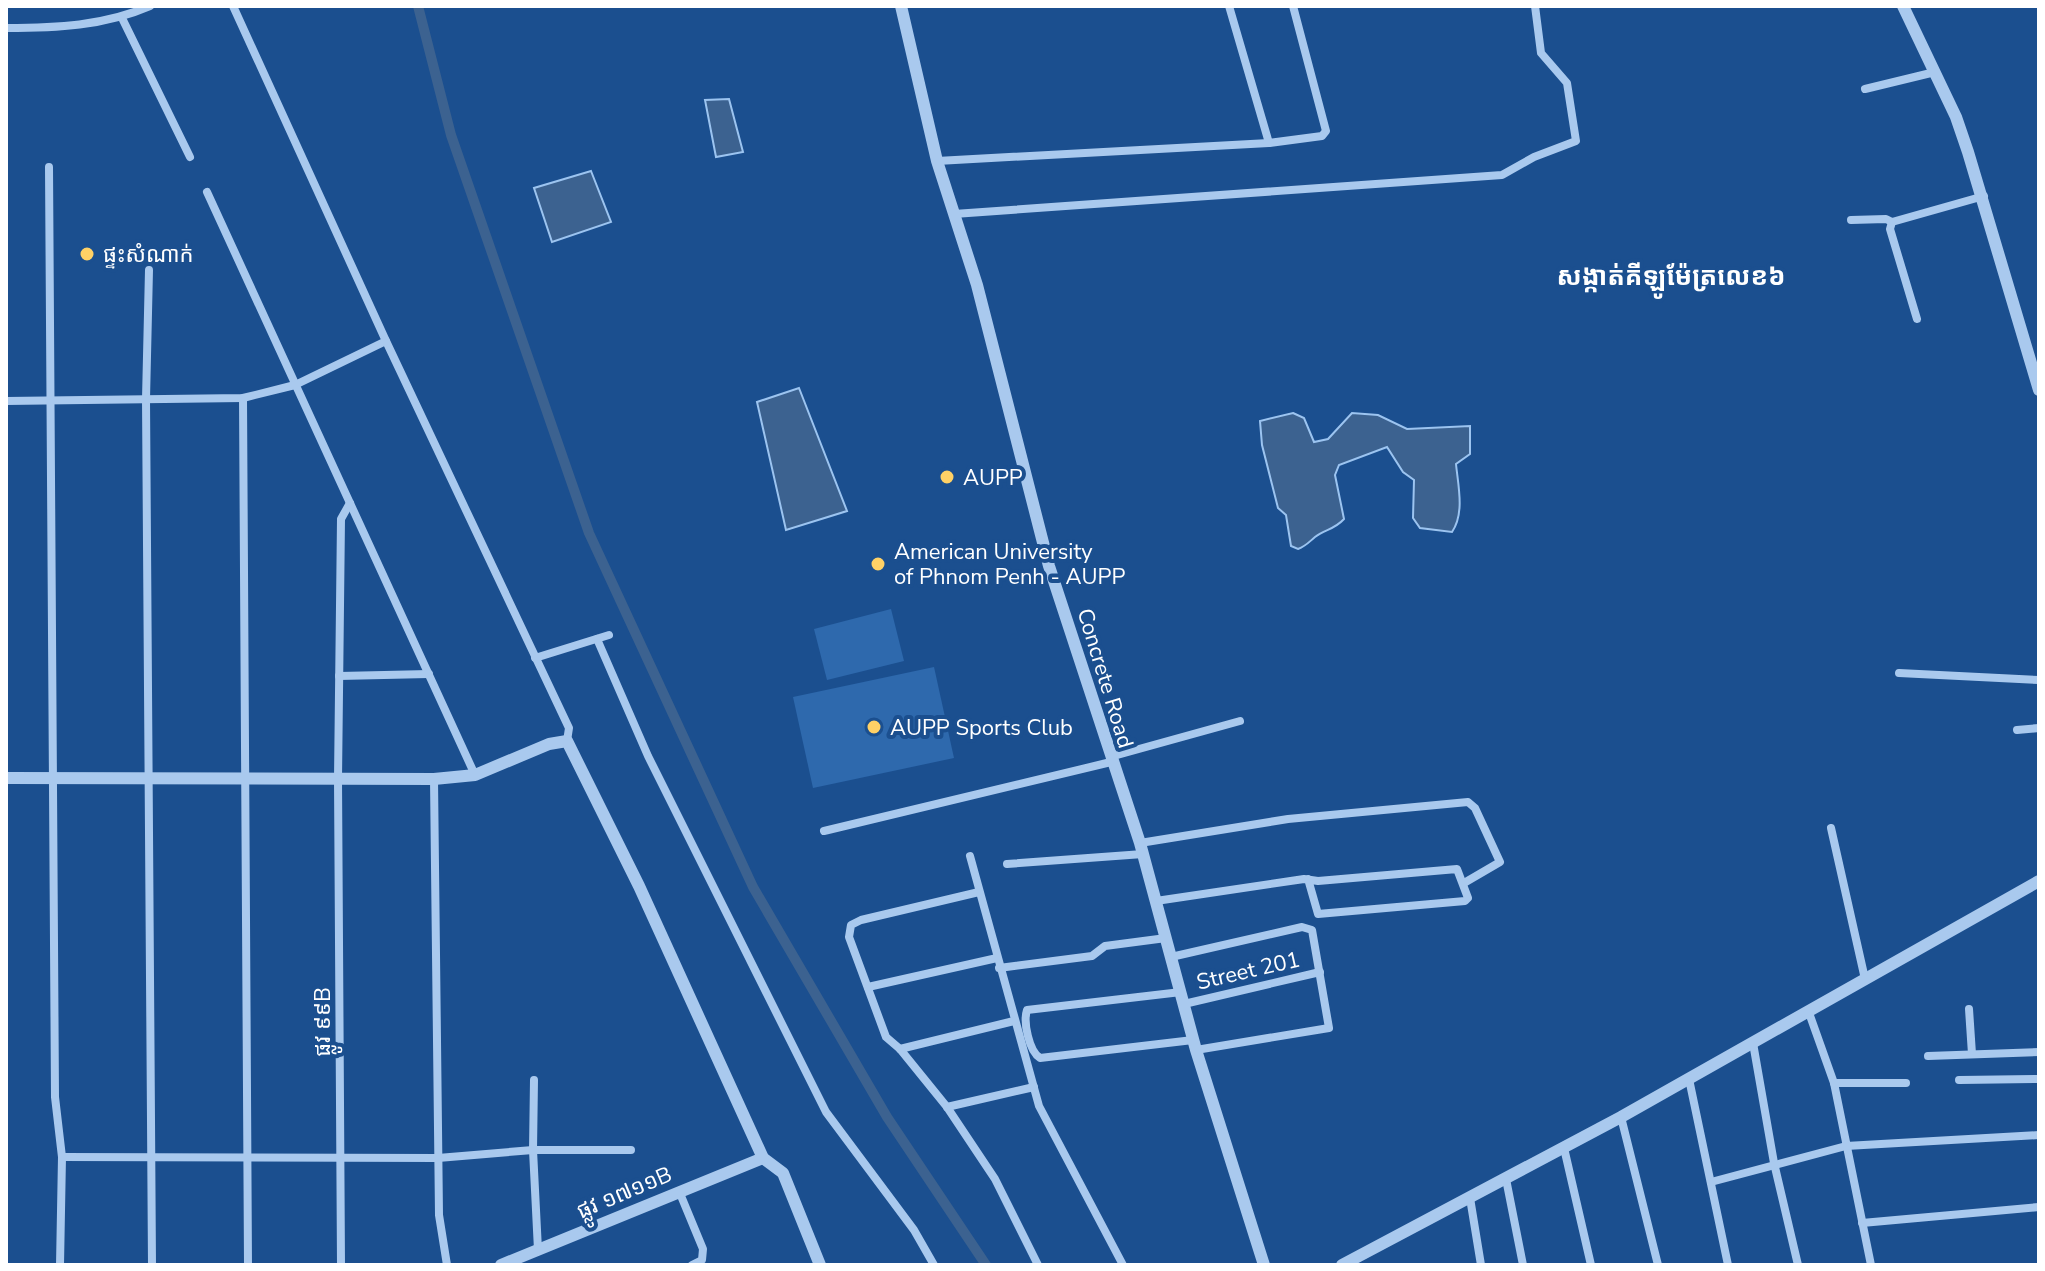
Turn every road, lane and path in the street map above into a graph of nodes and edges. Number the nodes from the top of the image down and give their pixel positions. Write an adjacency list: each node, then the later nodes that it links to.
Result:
1 (150, 6): 8 (street)
2 (233, 6): 23 (street)
3 (901, 6): 14 (street, Concrete Road)
4 (1229, 6): 12 (street)
5 (1293, 6): 12 (street)
6 (1535, 6): 18 (street)
7 (1903, 6): 10 (street)
8 (122, 18): 9 (street); 13 (street)
9 (6, 28)
10 (1935, 72): 11 (street); 17 (street)
11 (1865, 89)
12 (1269, 143): 14 (street)
13 (190, 157)
14 (937, 161): 18 (street, Concrete Road)
15 (49, 167): 28 (street)
16 (207, 192): 24 (street)
17 (1984, 196): 20 (street); 25 (street)
18 (954, 214): 42 (street, Concrete Road)
19 (1851, 220): 20 (street)
20 (1892, 222): 22 (street)
21 (149, 270): 27 (street)
22 (1917, 319)
23 (386, 341): 24 (street); 33 (street)
24 (295, 385): 26 (street); 30 (street)
25 (2039, 390)
26 (243, 398): 27 (street); 47 (street)
27 (146, 399): 28 (street); 45 (street)
28 (51, 400): 29 (street); 46 (street)
29 (6, 401)
30 (350, 503): 35 (street); 36 (street, ផ្លូវ ៩៩B)
31 (609, 635): 32 (street)
32 (597, 639): 33 (street); 113 (street)
33 (535, 658): 41 (street)
34 (1899, 673): 37 (street)
35 (429, 674): 36 (street); 43 (street)
36 (339, 676): 48 (street, ផ្លូវ ៩៩B)
37 (2039, 680)
38 (1240, 721): 42 (street)
39 (2039, 728): 40 (street)
40 (2017, 730)
41 (567, 741): 43 (street); 96 (street)
42 (1110, 760): 51 (street); 52 (street, Concrete Road)
43 (475, 775): 49 (street)
44 (6, 778): 46 (street)
45 (149, 778): 46 (street); 47 (street); 91 (street)
46 (54, 779): 93 (street)
47 (245, 779): 48 (street); 94 (street)
48 (338, 779): 49 (street); 92 (street, ផ្លូវ ៩៩B)
49 (434, 779): 95 (street)
50 (1831, 828): 65 (street)
51 (824, 831)
52 (1142, 848): 54 (street); 57 (street); 59 (street, Concrete Road)
53 (970, 856): 58 (street)
54 (1007, 864)
55 (1308, 879): 57 (street); 57 (street); 59 (street)
56 (2039, 881): 65 (street)
57 (1464, 883)
58 (979, 892): 62 (street); 66 (street)
59 (1156, 901): 60 (street, Concrete Road)
60 (1166, 938): 61 (street, Concrete Road); 63 (street)
61 (1171, 957): 64 (street); 67 (street, Concrete Road)
62 (997, 958): 63 (street); 66 (street)
63 (999, 968): 70 (street)
64 (1320, 972): 67 (street, Street 201); 72 (street)
65 (1865, 979): 69 (street)
66 (868, 987): 73 (street)
67 (1182, 998): 72 (street, Concrete Road); 72 (street, Street 201)
68 (1969, 1009): 75 (street)
69 (1808, 1010): 71 (street); 81 (street)
70 (1014, 1021): 73 (street); 83 (street)
71 (1753, 1043): 77 (street); 97 (street)
72 (1195, 1045): 116 (street, Concrete Road)
73 (900, 1049): 84 (street)
74 (2039, 1052): 75 (street)
75 (1972, 1054): 76 (street)
76 (1928, 1056)
77 (1689, 1079): 85 (street); 99 (street)
78 (2039, 1079): 80 (street)
79 (534, 1080): 89 (street)
80 (1959, 1080)
81 (1834, 1083): 82 (street); 87 (street)
82 (1906, 1083)
83 (1034, 1087): 84 (street); 115 (street)
84 (947, 1107): 114 (street)
85 (1621, 1117): 88 (street); 121 (street)
86 (2039, 1135): 87 (street)
87 (1846, 1146): 97 (street); 103 (street)
88 (1564, 1148): 98 (street); 120 (street)
89 (533, 1150): 90 (street); 95 (street); 104 (street)
90 (631, 1150)
91 (150, 1156): 93 (street); 94 (street); 106 (street)
92 (341, 1156): 94 (street); 95 (street); 108 (street, ផ្លូវ ៩៩B)
93 (62, 1157): 105 (street)
94 (248, 1157): 107 (street)
95 (438, 1158): 109 (street)
96 (763, 1158): 100 (street, ផ្លូវ ១៧១១B); 112 (street)
97 (1774, 1163): 99 (street); 123 (street)
98 (1506, 1179): 101 (street); 119 (street)
99 (1711, 1182): 122 (street)
100 (679, 1191): 104 (street, ផ្លូវ ១៧១១B); 111 (street)
101 (1470, 1198): 117 (street); 118 (street)
102 (2039, 1207): 103 (street)
103 (1862, 1223): 124 (street)
104 (538, 1250): 110 (street, ផ្លូវ ១៧១១B)
105 (60, 1265)
106 (152, 1265)
107 (248, 1265)
108 (341, 1265)
109 (447, 1265)
110 (501, 1265)
111 (692, 1265)
112 (820, 1265)
113 (934, 1265)
114 (1038, 1265)
115 (1123, 1265)
116 (1264, 1265)
117 (1342, 1265)
118 (1481, 1265)
119 (1523, 1265)
120 (1591, 1265)
121 (1658, 1265)
122 (1728, 1265)
123 (1798, 1265)
124 (1871, 1265)

